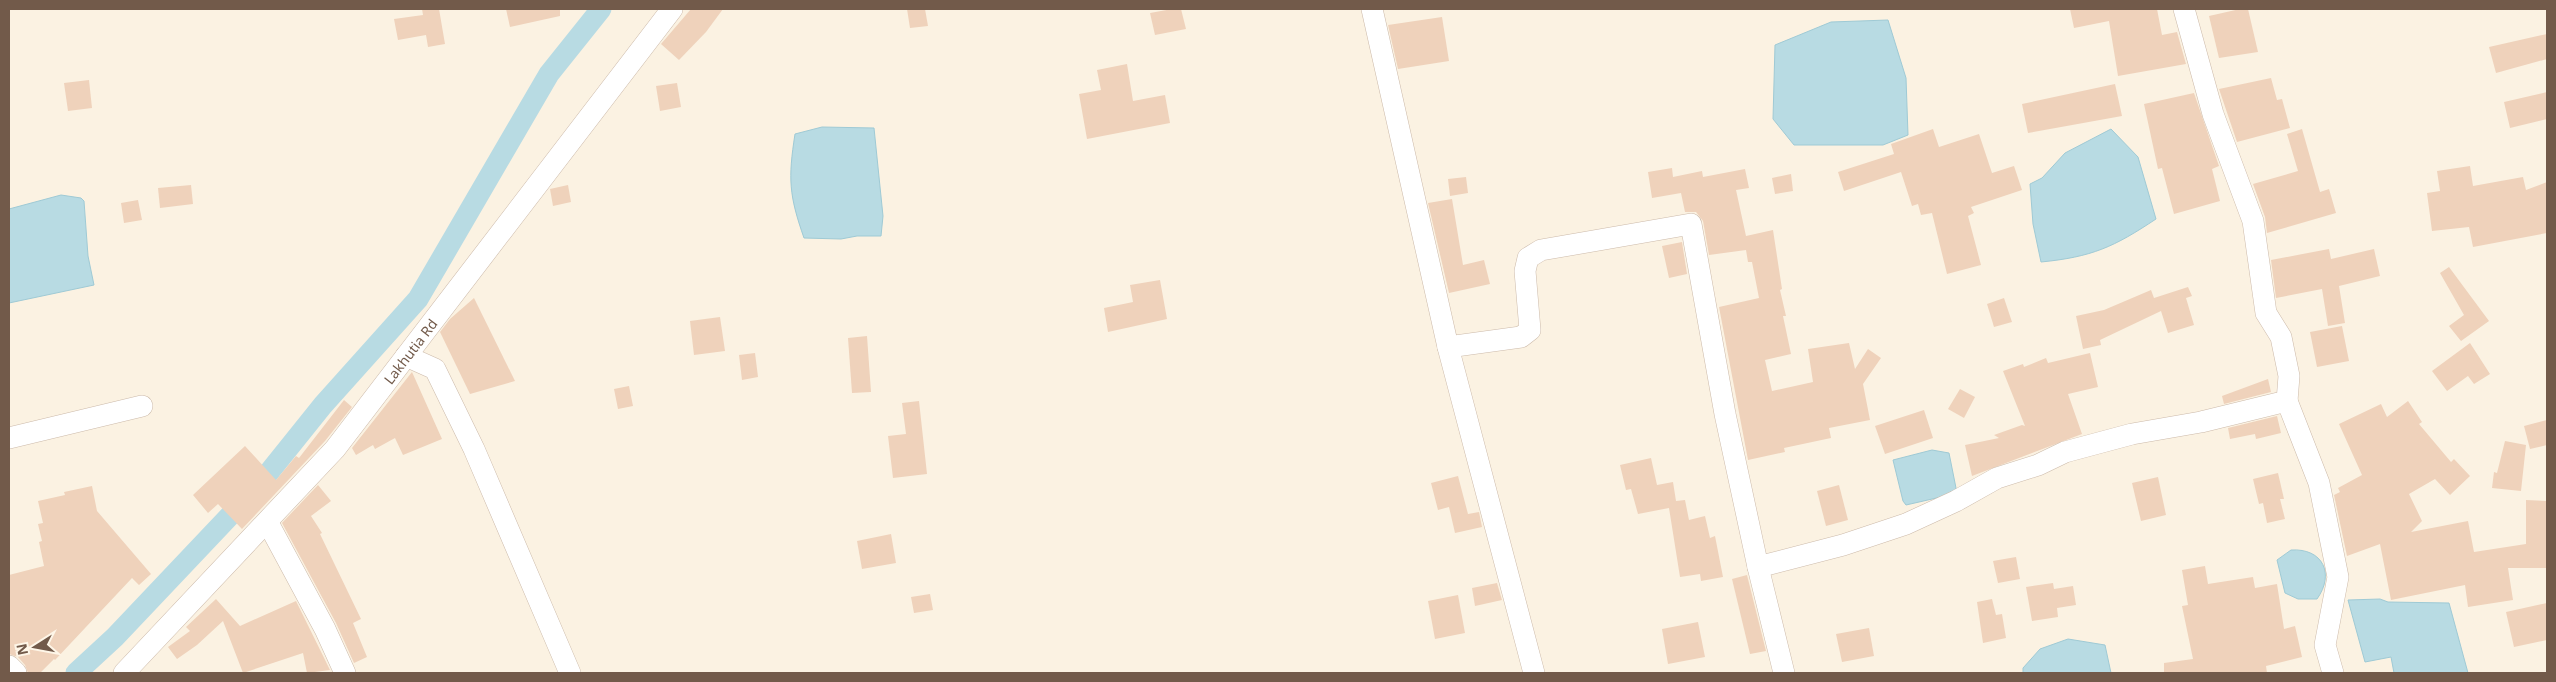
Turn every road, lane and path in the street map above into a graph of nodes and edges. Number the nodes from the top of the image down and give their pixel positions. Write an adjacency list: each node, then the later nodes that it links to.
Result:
1 (672, 9): 5 (street, Lakhutia Rd)
2 (1372, 9): 4 (street)
3 (2184, 9): 6 (street)
4 (1448, 347): 10 (street); 16 (street)
5 (406, 356): 9 (street, Lakhutia Rd); 15 (street)
6 (2287, 401): 10 (street); 18 (street)
7 (142, 406): 8 (street)
8 (9, 438)
9 (268, 523): 13 (street, Lakhutia Rd); 14 (street)
10 (1758, 567): 17 (street)
11 (9, 666): 12 (street)
12 (16, 673)
13 (124, 673)
14 (345, 673)
15 (570, 673)
16 (1534, 673)
17 (1784, 673)
18 (2333, 673)

